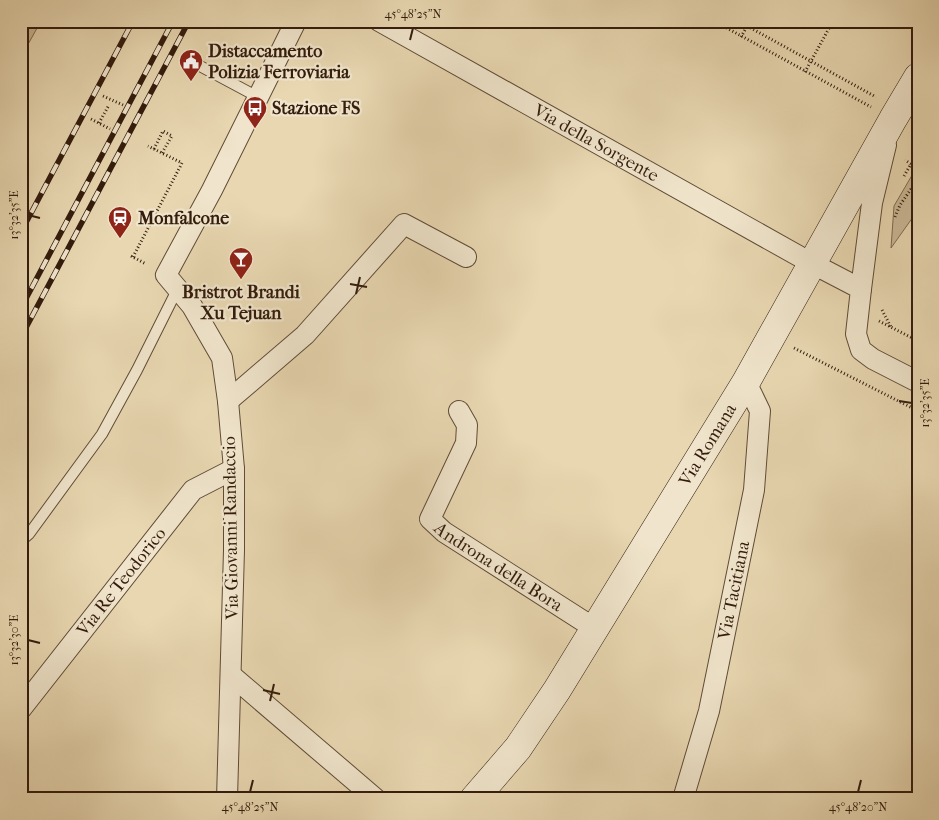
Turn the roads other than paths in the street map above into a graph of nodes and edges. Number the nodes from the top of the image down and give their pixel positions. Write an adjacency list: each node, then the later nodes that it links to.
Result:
1 (296, 21): 5 (street)
2 (378, 21): 8 (street, Via della Sorgente)
3 (200, 66): 5 (lane)
4 (918, 76): 6 (street, Via Romana)
5 (258, 97): 9 (street)
6 (885, 109): 8 (street, Via Romana); 10 (street)
7 (466, 257): 13 (street)
8 (813, 264): 10 (street, Via della Sorgente); 11 (street, Via Romana)
9 (172, 282): 13 (street, Via Giovanni Randaccio); 16 (lane)
10 (861, 289): 12 (street)
11 (746, 382): 17 (street, Via Romana); 23 (street, Via Tacitiana)
12 (918, 382)
13 (228, 401): 15 (street, Via Giovanni Randaccio)
14 (458, 411): 17 (street, Androna della Bora)
15 (234, 469): 18 (street, Via Giovanni Randaccio); 19 (street, Via Re Teodorico)
16 (21, 541)
17 (594, 628): 22 (street, Via Romana)
18 (231, 675): 20 (street, Via Giovanni Randaccio); 21 (street)
19 (21, 709)
20 (227, 799)
21 (376, 799)
22 (474, 799)
23 (683, 799)

